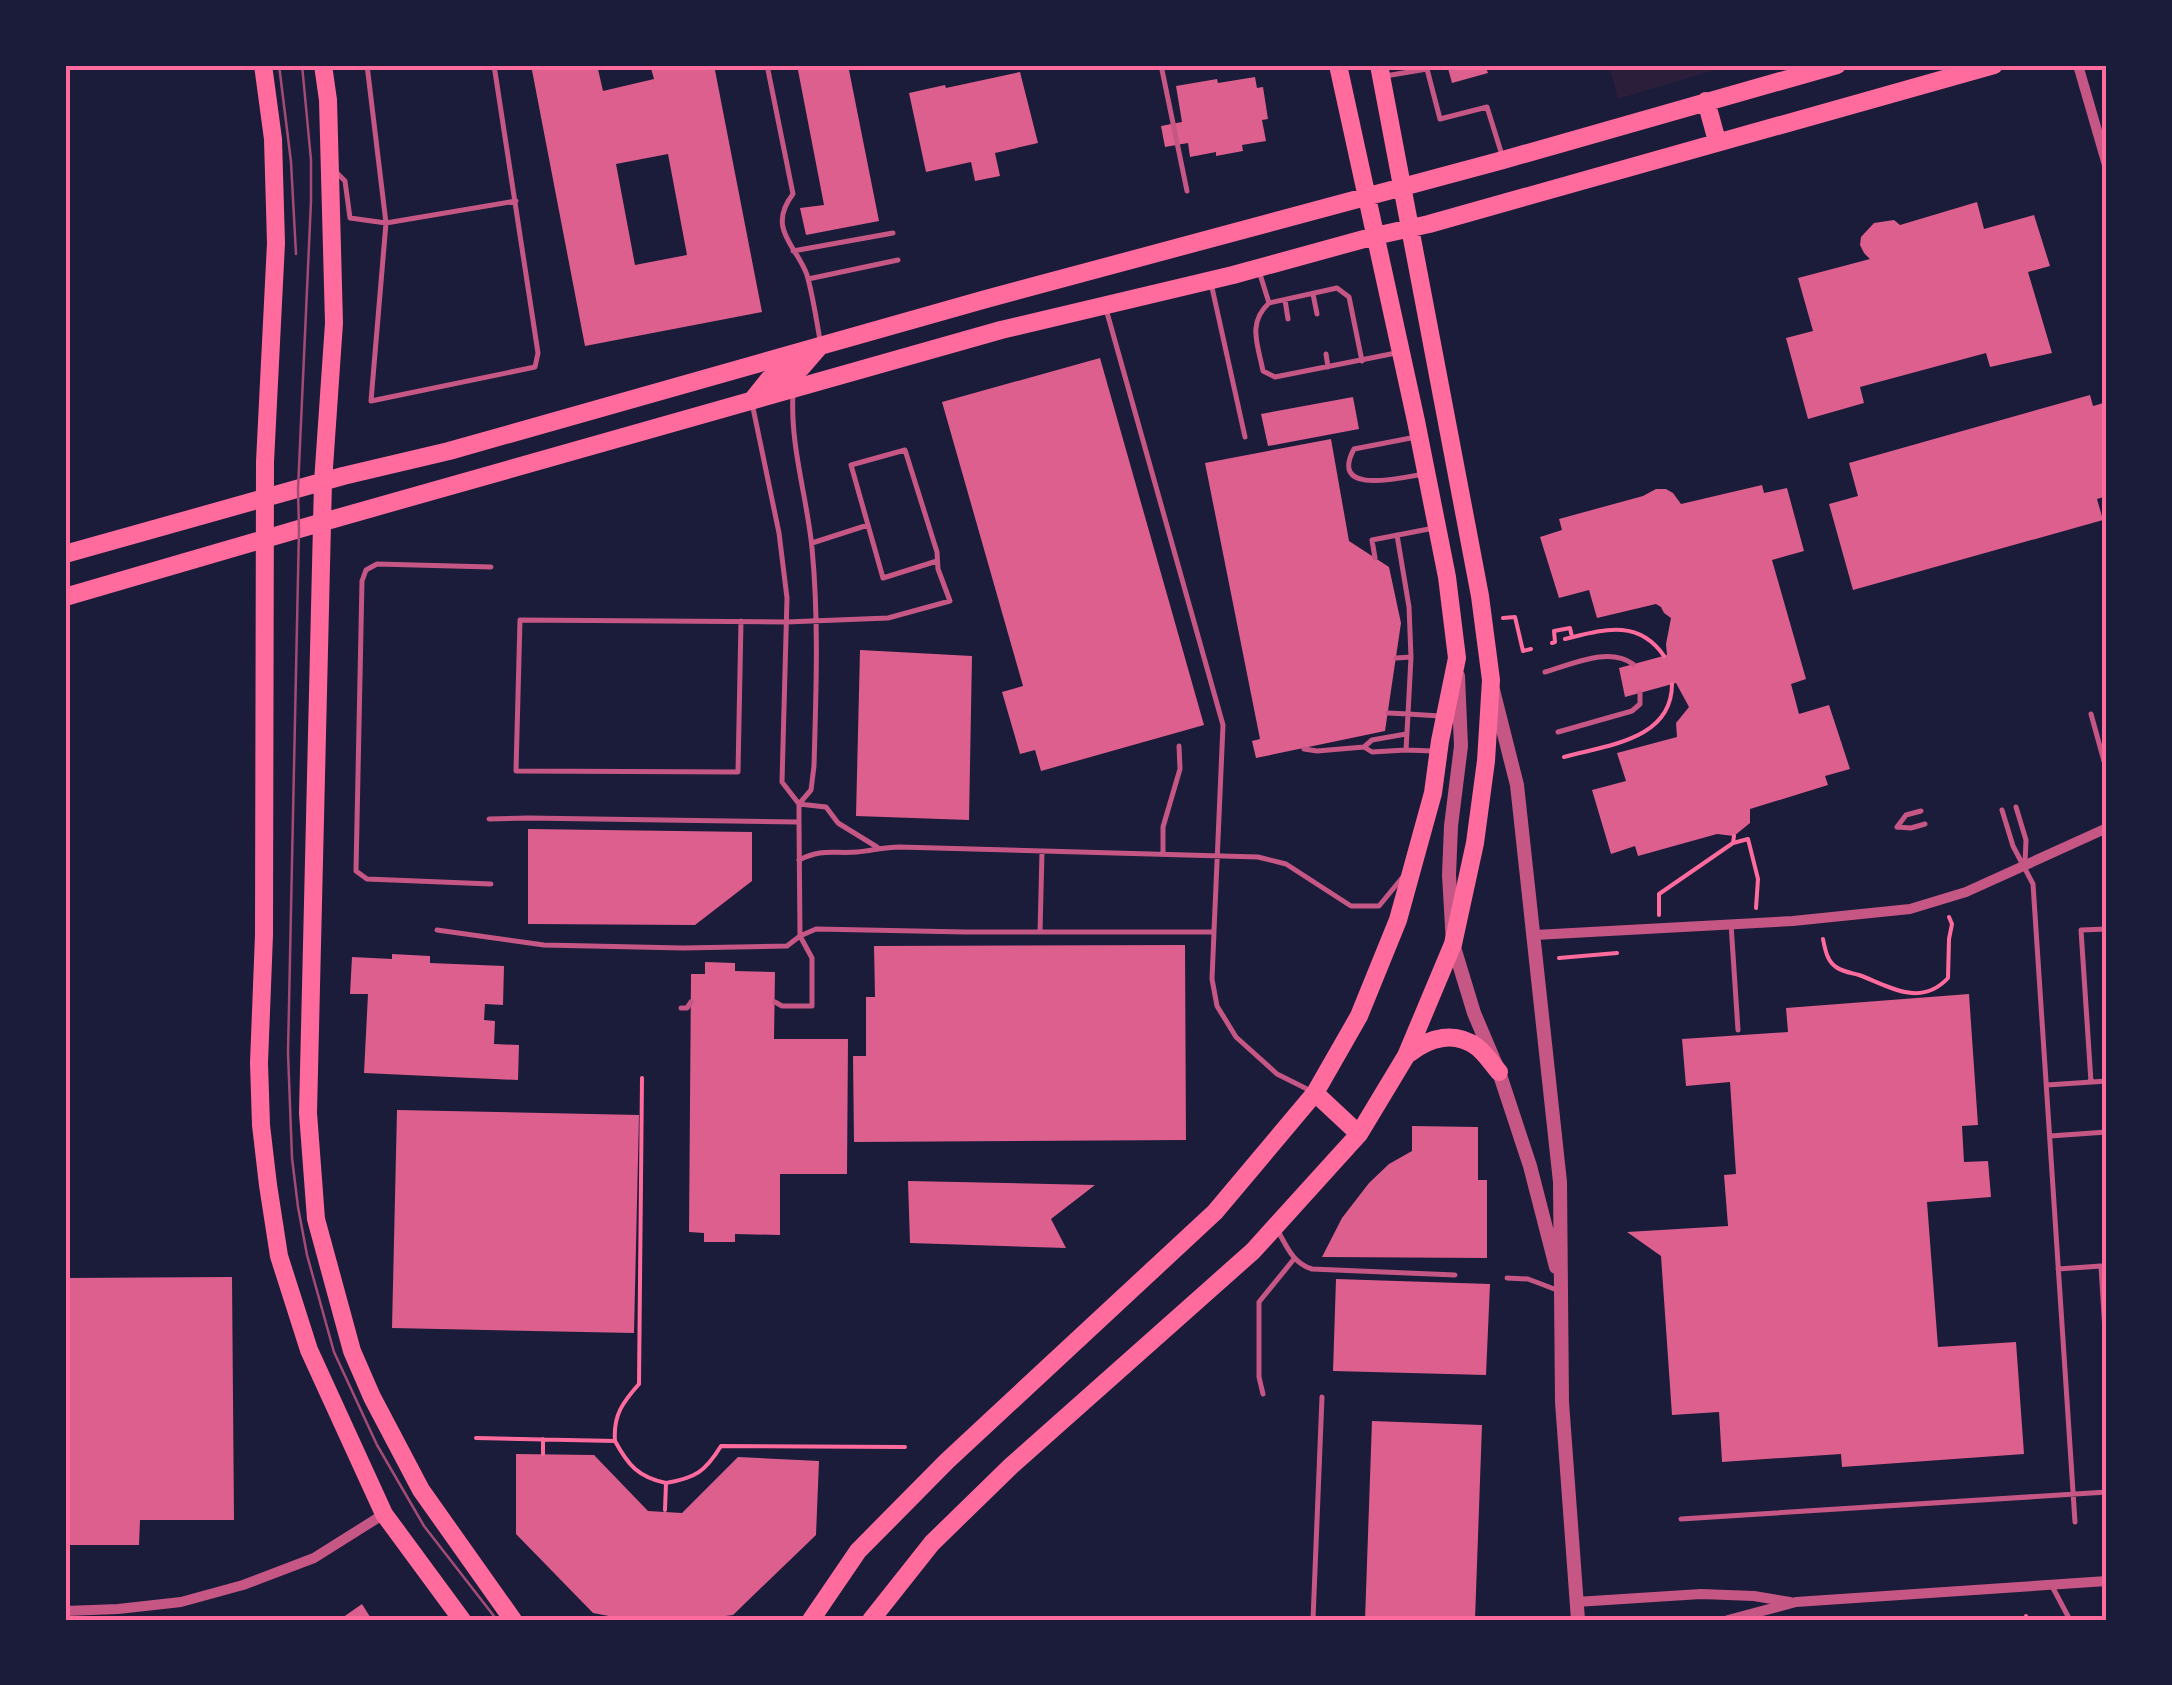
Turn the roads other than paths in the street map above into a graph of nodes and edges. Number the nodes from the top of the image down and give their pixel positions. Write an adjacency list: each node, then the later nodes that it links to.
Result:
1 (263, 65): 56 (main road)
2 (324, 65): 16 (main road)
3 (367, 65): 22 (lane)
4 (494, 65): 21 (lane)
5 (767, 65): 26 (lane)
6 (1161, 65): 19 (lane)
7 (1338, 65): 20 (main road)
8 (1837, 65): 11 (main road)
9 (1994, 65): 14 (main road)
10 (2078, 65): 17 (street)
11 (1799, 70): 13 (main road)
12 (1380, 71): 15 (lane); 18 (main road)
13 (1706, 102): 14 (main road); 15 (main road)
14 (1717, 141): 23 (main road)
15 (1503, 160): 18 (main road)
16 (330, 165): 22 (lane); 55 (main road)
17 (2107, 165)
18 (1403, 187): 20 (main road); 23 (main road)
19 (1186, 191)
20 (1368, 197): 25 (main road); 32 (main road)
21 (516, 200): 22 (lane); 22 (lane)
22 (386, 223)
23 (1410, 228): 25 (main road); 60 (main road)
24 (894, 233): 26 (lane)
25 (1375, 236): 28 (main road); 40 (main road)
26 (793, 251): 29 (lane)
27 (898, 260): 29 (lane)
28 (1258, 268): 30 (main road); 34 (lane)
29 (808, 278): 39 (lane)
30 (1211, 280): 35 (main road); 50 (lane)
31 (1314, 294): 33 (lane); 36 (lane); 43 (lane)
32 (986, 299): 38 (main road); 39 (main road)
33 (1284, 300): 34 (lane); 37 (lane)
34 (1269, 303): 45 (lane)
35 (1105, 306): 38 (main road); 102 (lane)
36 (1317, 314)
37 (1288, 320)
38 (996, 332): 47 (main road)
39 (821, 345): 46 (main road); 48 (main road)
40 (1400, 352): 43 (lane); 51 (main road)
41 (1326, 354): 44 (lane)
42 (1296, 360): 45 (lane)
43 (1362, 361): 44 (lane)
44 (1328, 367): 45 (lane)
45 (1299, 372)
46 (687, 382): 49 (main road); 52 (main road)
47 (793, 388): 48 (main road); 63 (lane)
48 (751, 400): 49 (main road); 71 (lane)
49 (696, 416): 54 (main road)
50 (1245, 437)
51 (1419, 437): 53 (main road); 53 (lane)
52 (481, 442): 54 (main road); 55 (main road)
53 (1426, 473): 59 (main road)
54 (492, 474): 57 (main road)
55 (324, 482): 56 (main road); 57 (main road)
56 (264, 498): 62 (main road); 64 (main road)
57 (322, 522): 62 (main road); 146 (main road)
58 (868, 525): 63 (lane); 66 (lane); 66 (lane)
59 (1438, 534): 60 (main road); 61 (lane); 74 (main road)
60 (1468, 535): 77 (main road)
61 (1397, 536): 65 (lane); 72 (lane)
62 (264, 540): 68 (main road); 137 (main road)
63 (812, 543): 69 (lane)
64 (65, 554)
65 (1375, 558)
66 (937, 561): 69 (lane)
67 (491, 567): 106 (lane)
68 (65, 597)
69 (817, 621): 71 (lane); 91 (lane)
70 (741, 622): 70 (lane); 71 (lane)
71 (786, 622): 91 (lane)
72 (1411, 657): 73 (lane); 80 (lane)
73 (1396, 658)
74 (1457, 658): 82 (main road); 114 (street)
75 (1633, 664): 76 (lane)
76 (1545, 672)
77 (1491, 680): 112 (street); 114 (main road)
78 (1640, 693): 83 (lane)
79 (1388, 712): 80 (lane)
80 (1408, 714): 82 (lane); 84 (lane)
81 (2091, 714): 90 (lane)
82 (1445, 716): 89 (main road)
83 (1558, 732)
84 (1406, 734): 86 (lane); 88 (lane)
85 (1179, 746): 101 (lane)
86 (1364, 747): 87 (lane); 88 (lane)
87 (1304, 748)
88 (1406, 750): 89 (lane)
89 (1438, 752): 104 (main road)
90 (2107, 772)
91 (798, 804): 96 (lane); 99 (lane)
92 (2016, 806): 105 (lane)
93 (2002, 810): 105 (lane)
94 (1921, 811): 97 (lane)
95 (490, 819): 96 (lane)
96 (798, 822): 103 (lane)
97 (1925, 824)
98 (2107, 828): 105 (street)
99 (877, 847): 100 (lane); 103 (lane)
100 (1042, 852): 101 (lane); 110 (lane)
101 (1163, 854): 102 (lane)
102 (1216, 856): 104 (lane); 111 (lane)
103 (799, 860): 113 (lane)
104 (1414, 864): 122 (main road)
105 (2025, 866): 107 (street); 121 (lane)
106 (490, 884)
107 (1731, 924): 112 (street); 116 (lane)
108 (2107, 929): 120 (lane)
109 (437, 930): 113 (lane)
110 (1040, 932): 111 (lane); 113 (lane)
111 (1214, 932): 122 (lane)
112 (1535, 935): 131 (street)
113 (800, 936): 115 (lane)
114 (1454, 944): 117 (main road); 118 (street)
115 (777, 1006)
116 (1738, 1030)
117 (1406, 1056): 118 (main road); 124 (main road)
118 (1499, 1072): 131 (street)
119 (2107, 1081): 120 (lane)
120 (2091, 1082): 121 (lane)
121 (2047, 1085): 125 (lane)
122 (1316, 1093): 124 (main road); 147 (main road)
123 (2107, 1132): 125 (lane)
124 (1359, 1134): 126 (main road)
125 (2050, 1136): 128 (lane)
126 (1275, 1226): 127 (lane); 148 (main road)
127 (1294, 1259): 129 (lane); 133 (lane)
128 (2058, 1269): 132 (lane); 136 (lane)
129 (1455, 1275)
130 (1507, 1278): 131 (lane)
131 (1562, 1292): 142 (street)
132 (2107, 1364)
133 (1264, 1394)
134 (1322, 1397): 149 (lane)
135 (2107, 1492): 136 (lane)
136 (2073, 1495): 138 (lane); 139 (lane)
137 (384, 1514): 144 (street); 145 (main road)
138 (1681, 1519)
139 (2074, 1522)
140 (2107, 1582): 141 (street)
141 (2051, 1585): 143 (street); 152 (lane)
142 (1576, 1602): 143 (street); 150 (street)
143 (1796, 1602): 151 (street)
144 (65, 1611)
145 (462, 1620)
146 (513, 1620)
147 (811, 1620)
148 (871, 1620)
149 (1314, 1620)
150 (1578, 1620)
151 (1728, 1620)
152 (2070, 1620)

